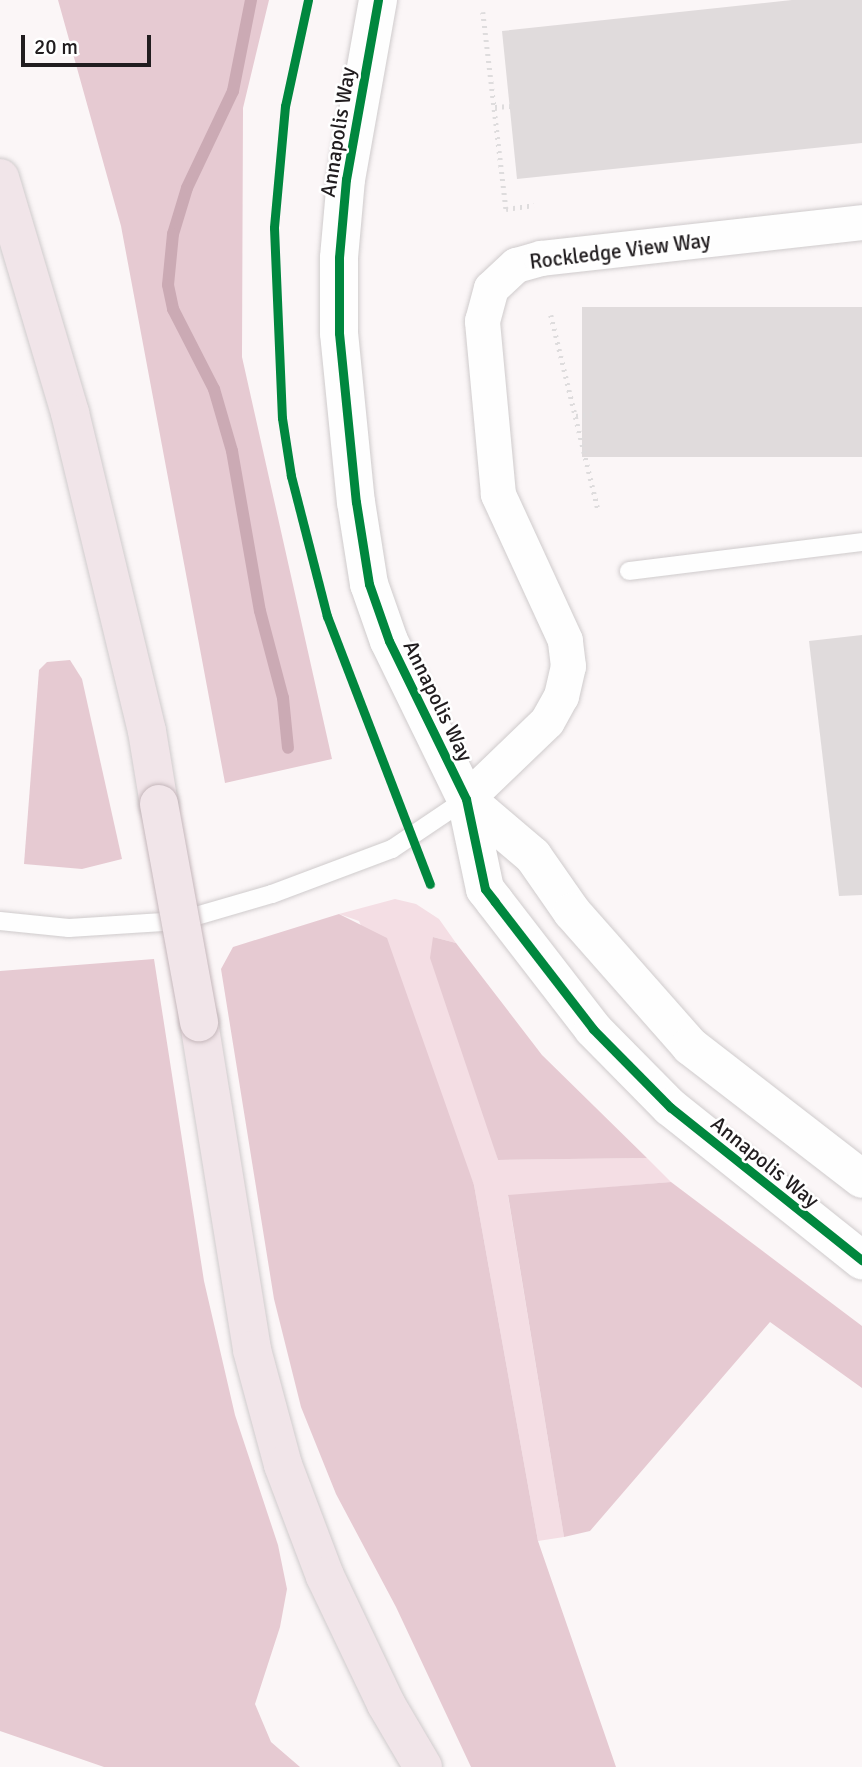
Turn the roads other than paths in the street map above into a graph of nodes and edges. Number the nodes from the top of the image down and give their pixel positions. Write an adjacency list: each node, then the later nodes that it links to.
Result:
1 (378, 0): 6 (street, Annapolis Way)
2 (0, 178): 10 (highway, bridge)
3 (862, 222): 6 (street, Rockledge View Way)
4 (862, 542): 5 (lane)
5 (629, 570)
6 (466, 799): 7 (lane); 8 (street, Annapolis Way); 9 (street, Annapolis Way)
7 (0, 921)
8 (862, 1179)
9 (862, 1260)
10 (423, 1767)

